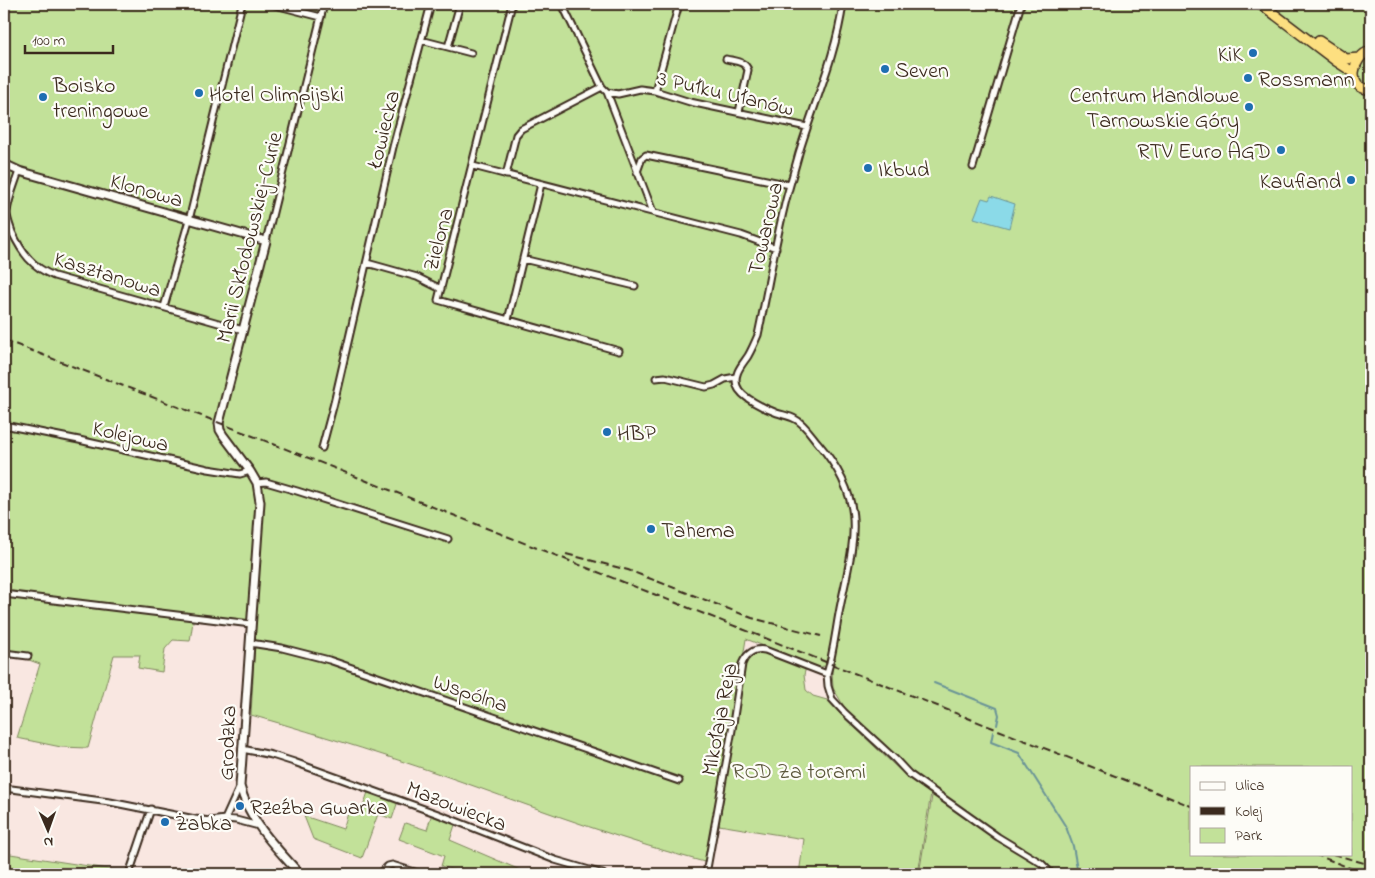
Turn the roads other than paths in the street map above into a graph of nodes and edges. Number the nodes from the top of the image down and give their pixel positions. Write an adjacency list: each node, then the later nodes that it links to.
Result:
1 (242, 4): 36 (street)
2 (271, 4): 13 (street)
3 (324, 4): 13 (street, Marii Skłodowskiej-Curie)
4 (431, 4): 14 (street, Łowiecka)
5 (460, 4): 15 (street)
6 (512, 4): 28 (street, Zielona)
7 (562, 4): 21 (street)
8 (680, 4): 23 (street)
9 (843, 4): 26 (street, Towarowa)
10 (1021, 4): 29 (street)
11 (1261, 4): 20 (highway)
12 (1270, 4): 18 (highway)
13 (321, 17): 37 (street, Marii Skłodowskiej-Curie)
14 (421, 40): 15 (street); 40 (street, Łowiecka)
15 (448, 47): 17 (street)
16 (1371, 51): 18 (highway)
17 (471, 53)
18 (1360, 58): 20 (highway)
19 (726, 59): 25 (street)
20 (1353, 72): 22 (highway)
21 (602, 87): 24 (street); 32 (street)
22 (1371, 89)
23 (656, 91): 24 (street, 3 Pułku Ułanów); 25 (street, 3 Pułku Ułanów)
24 (607, 92): 31 (street)
25 (740, 112): 26 (street, 3 Pułku Ułanów)
26 (808, 127): 34 (street, Towarowa)
27 (4, 164): 30 (street, Klonowa)
28 (473, 166): 32 (street); 42 (street, Zielona)
29 (973, 167)
30 (19, 171): 36 (street, Klonowa); 43 (street, Kasztanowa)
31 (637, 172): 34 (street); 35 (street)
32 (506, 175): 33 (street)
33 (541, 184): 35 (street); 39 (street)
34 (790, 185): 38 (street, Towarowa)
35 (652, 209): 38 (street)
36 (189, 220): 37 (street, Klonowa); 43 (street)
37 (266, 241): 45 (street, Marii Skłodowskiej-Curie)
38 (776, 248): 47 (street, Towarowa)
39 (523, 259): 41 (street); 44 (street)
40 (367, 263): 42 (street); 50 (street, Łowiecka)
41 (635, 286)
42 (441, 288): 44 (street, Zielona)
43 (164, 307): 45 (street, Kasztanowa)
44 (508, 320): 46 (street, Zielona)
45 (243, 330): 51 (street, Marii Skłodowskiej-Curie)
46 (619, 350)
47 (736, 377): 48 (street); 60 (street)
48 (656, 378)
49 (4, 425): 51 (street, Kolejowa)
50 (322, 448)
51 (250, 470): 52 (street, Grodzka)
52 (257, 483): 53 (street); 55 (street, Grodzka)
53 (448, 539)
54 (4, 594): 55 (street)
55 (251, 624): 56 (street, Grodzka)
56 (250, 643): 61 (street, Grodzka); 62 (street, Wspólna)
57 (6, 653): 58 (street); 59 (street)
58 (28, 656)
59 (4, 667)
60 (827, 674): 73 (street, Mikołaja Reja); 74 (street)
61 (242, 750): 63 (street, Grodzka); 72 (street, Mazowiecka)
62 (679, 781)
63 (240, 786): 66 (street); 67 (street, Grodzka)
64 (4, 788): 65 (street)
65 (151, 810): 66 (street); 68 (street)
66 (224, 819): 67 (street)
67 (258, 826): 69 (street, Grodzka)
68 (129, 874)
69 (300, 874)
70 (380, 874): 71 (street)
71 (421, 874)
72 (603, 874)
73 (706, 874)
74 (1052, 874)

